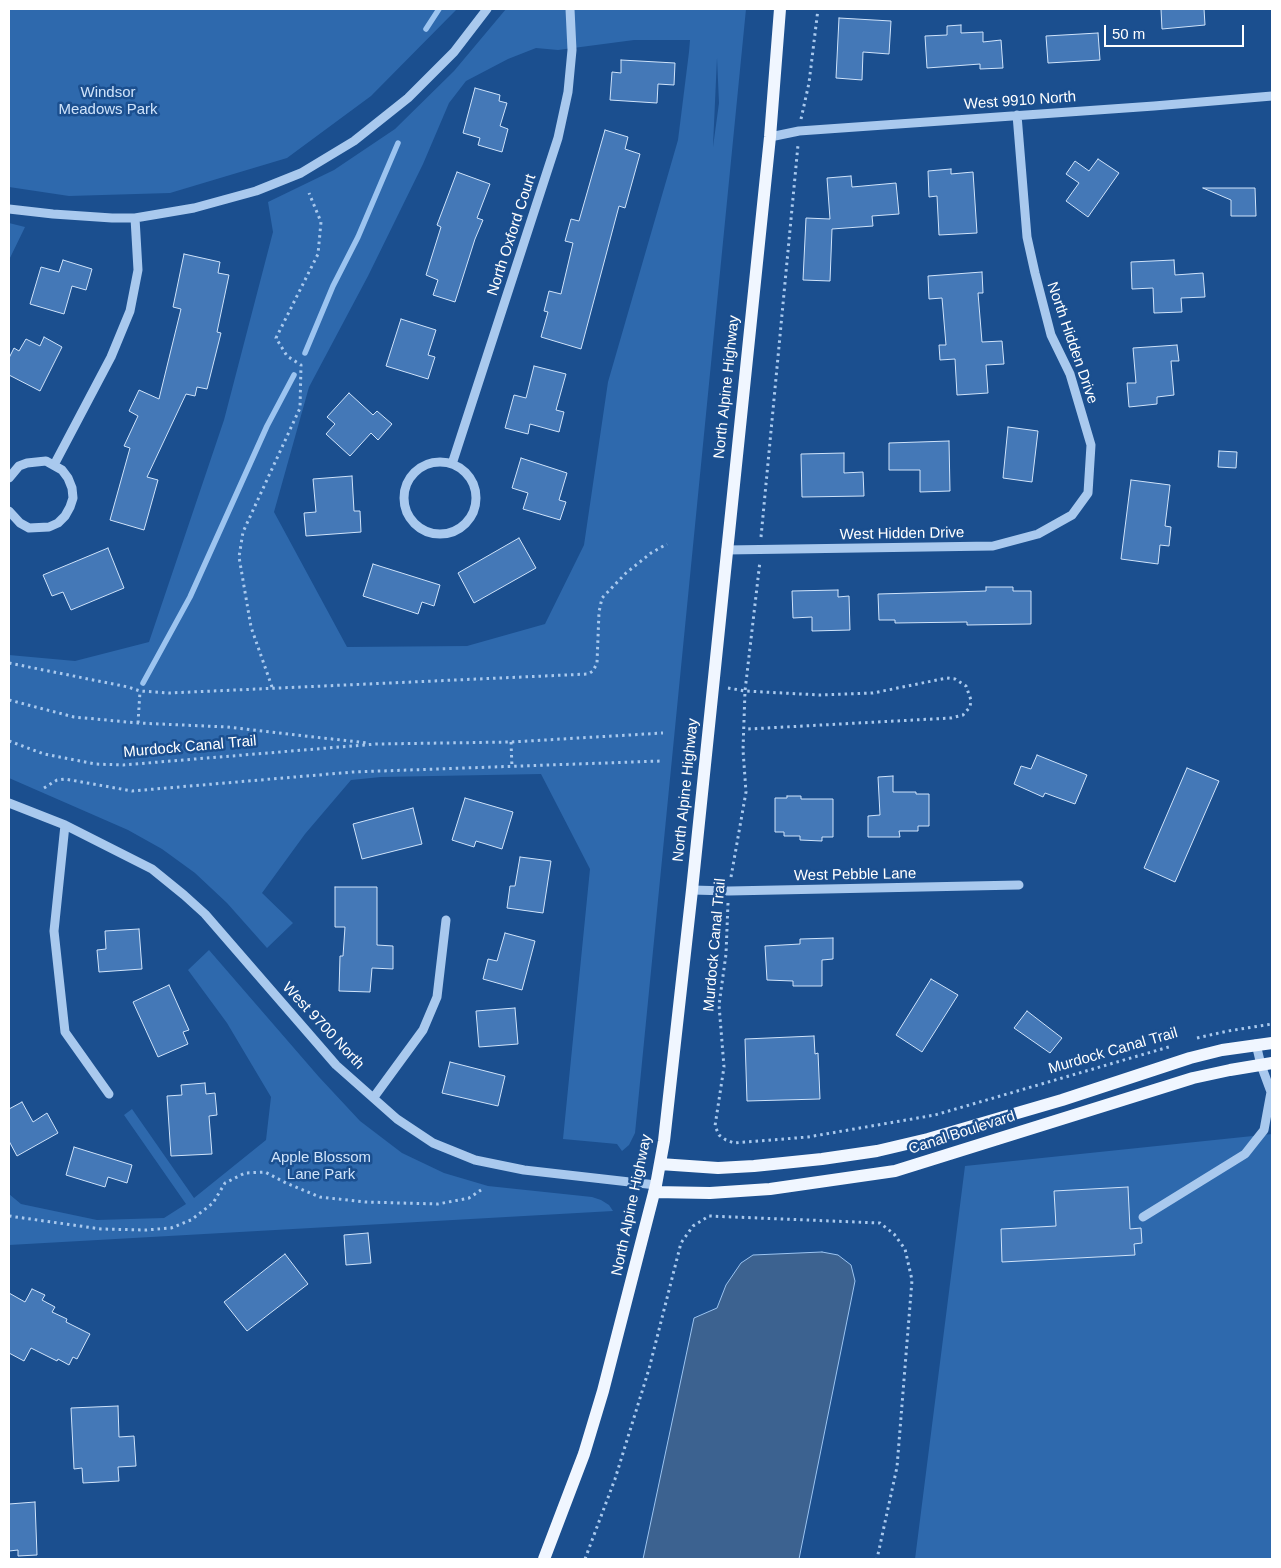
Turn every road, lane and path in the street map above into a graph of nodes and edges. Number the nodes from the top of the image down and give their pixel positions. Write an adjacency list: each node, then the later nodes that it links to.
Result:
1 (487, 9): 11 (street)
2 (570, 9): 12 (street, North Oxford Court)
3 (780, 9): 8 (main road, North Alpine Highway)
4 (818, 9): 7 (path, Murdock Canal Trail)
5 (1272, 96): 6 (street, West 9910 North)
6 (1017, 115): 7 (street, West 9910 North); 16 (street, North Hidden Drive)
7 (799, 131): 8 (street, West 9910 North); 18 (path, Murdock Canal Trail)
8 (770, 137): 19 (main road, North Alpine Highway)
9 (309, 193): 21 (path)
10 (9, 209): 11 (street)
11 (135, 218): 13 (street)
12 (452, 464): 12 (street)
13 (54, 465): 14 (street); 15 (street)
14 (9, 478)
15 (9, 511)
16 (1072, 515): 18 (street, West Hidden Drive)
17 (667, 544): 21 (path)
18 (760, 549): 19 (street, West Hidden Drive); 23 (path, Murdock Canal Trail)
19 (726, 550): 37 (main road, North Alpine Highway)
20 (9, 663): 22 (path)
21 (272, 687): 22 (path)
22 (140, 691): 25 (path)
23 (746, 691): 26 (path); 38 (path, Murdock Canal Trail)
24 (9, 700): 25 (path, Murdock Canal Trail)
25 (138, 723): 30 (path, Murdock Canal Trail)
26 (748, 729)
27 (663, 733): 29 (path, Murdock Canal Trail)
28 (9, 741): 30 (path, Murdock Canal Trail)
29 (511, 742): 30 (path, Murdock Canal Trail); 32 (path)
30 (376, 744)
31 (661, 761): 32 (path)
32 (512, 768): 33 (path)
33 (44, 788)
34 (9, 803): 35 (street, West 9700 North)
35 (65, 825): 46 (street); 47 (street, West 9700 North)
36 (1019, 885): 38 (street, West Pebble Lane)
37 (692, 890): 38 (street, West Pebble Lane); 48 (main road, North Alpine Highway)
38 (729, 891): 44 (path, Murdock Canal Trail)
39 (446, 920): 47 (street)
40 (1272, 1024): 41 (path, Murdock Canal Trail)
41 (1193, 1040)
42 (1272, 1043): 43 (main road, Canal Boulevard)
43 (1256, 1044): 45 (street); 48 (main road, Canal Boulevard)
44 (1174, 1045)
45 (1267, 1064): 49 (main road, Canal Boulevard); 52 (street)
46 (108, 1094)
47 (374, 1097): 49 (street, West 9700 North)
48 (660, 1164): 49 (main road, North Alpine Highway)
49 (655, 1189): 53 (main road, North Alpine Highway)
50 (481, 1190): 51 (path)
51 (9, 1216)
52 (1144, 1217)
53 (544, 1559)
54 (585, 1559): 55 (path)
55 (878, 1559)

